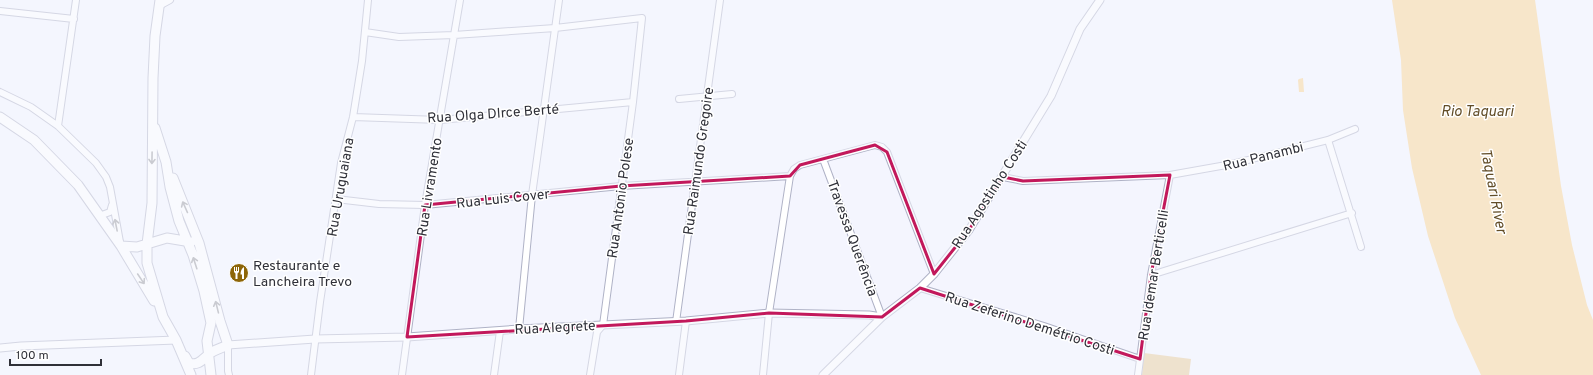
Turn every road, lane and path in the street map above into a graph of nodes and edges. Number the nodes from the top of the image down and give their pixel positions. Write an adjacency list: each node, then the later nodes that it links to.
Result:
1 (76, 0): 10 (street)
2 (170, 0): 8 (street)
3 (368, 0): 12 (street, Rua Uruguaiana)
4 (460, 0): 13 (street, Rua Livramento)
5 (559, 0): 11 (street)
6 (720, 0): 16 (street, Rua Raimundo Gregoire)
7 (1100, 0): 31 (street, Rua Agostinho Costi)
8 (160, 3): 22 (main road)
9 (0, 11): 10 (street)
10 (74, 18): 24 (street)
11 (556, 28): 13 (street); 18 (street, Rua Antonio Polese); 19 (street)
12 (365, 32): 13 (street); 20 (street, Rua Uruguaiana)
13 (454, 35): 23 (street, Rua Livramento)
14 (0, 92): 24 (street)
15 (732, 94): 16 (street)
16 (708, 96): 17 (street); 32 (street, Rua Raimundo Gregoire)
17 (679, 99)
18 (633, 102): 19 (street, Rua Olga DIrce Berté); 33 (street, Rua Antonio Polese)
19 (543, 110): 23 (street, Rua Olga DIrce Berté); 34 (street)
20 (353, 116): 23 (street, Rua Olga DIrce Berté); 35 (street, Rua Uruguaiana)
21 (0, 117): 39 (main road)
22 (152, 119): 28 (main road); 41 (main road, one-way to 41)
23 (440, 120): 37 (street, Rua Livramento)
24 (58, 126): 36 (street)
25 (1355, 129): 26 (street, Rua Panambi)
26 (1328, 140): 29 (street, Rua Panambi); 38 (street)
27 (823, 159): 30 (street); 45 (street); 50 (street, Travessa Querência)
28 (166, 162): 40 (main road); 42 (main road, one-way to 28)
29 (1170, 175): 31 (street, Rua Panambi); 46 (street, Rua Idemar Berticelli)
30 (790, 176): 32 (street, Rua Luis Cover); 48 (street)
31 (1003, 177): 45 (street, Rua Agostinho Costi)
32 (694, 183): 33 (street, Rua Luis Cover); 52 (street, Rua Raimundo Gregoire)
33 (621, 186): 34 (street, Rua Luis Cover); 53 (street, Rua Antonio Polese)
34 (532, 195): 37 (street, Rua Luis Cover); 54 (street)
35 (336, 200): 37 (street, Rua Luis Cover); 57 (street, Rua Uruguaiana)
36 (112, 203): 39 (street); 43 (street, one-way to 36)
37 (425, 205): 56 (street, Rua Livramento)
38 (1352, 214): 44 (street); 46 (street)
39 (99, 216): 43 (main road)
40 (188, 242): 41 (main road); 42 (main road); 61 (main road, one-way to 40)
41 (146, 244): 43 (main road); 49 (main road)
42 (199, 244): 59 (main road, one-way to 42)
43 (120, 246): 49 (main road, one-way to 49)
44 (1361, 247)
45 (934, 274): 47 (street, Rua Agostinho Costi)
46 (1151, 275): 62 (street, Rua Idemar Berticelli)
47 (920, 288): 50 (street, Rua Agostinho Costi); 62 (street, Rua Zeferino Demétrio Costi)
48 (769, 313): 50 (street, Rua Alegrete); 51 (street, Rua Alegrete); 71 (street)
49 (163, 317): 58 (main road)
50 (882, 317): 72 (street, Rua Agostinho Costi)
51 (686, 321): 52 (street, Rua Alegrete); 70 (street)
52 (676, 322): 53 (street, Rua Alegrete)
53 (603, 325): 54 (street, Rua Alegrete); 69 (street, Rua Antonio Polese)
54 (519, 329): 55 (street, Rua Alegrete)
55 (500, 331): 56 (street, Rua Alegrete); 68 (street)
56 (407, 337): 57 (street, Rua Alegrete); 67 (street, Rua Livramento)
57 (316, 339): 59 (street, Rua Alegrete); 66 (street, Rua Uruguaiana)
58 (176, 340): 60 (street); 61 (main road); 64 (main road)
59 (228, 345): 61 (main road); 63 (street)
60 (0, 348)
61 (208, 354): 65 (main road)
62 (1140, 359): 73 (street, Rua Idemar Berticelli)
63 (228, 374)
64 (191, 375)
65 (211, 375)
66 (311, 375)
67 (402, 375)
68 (494, 375)
69 (590, 375)
70 (679, 375)
71 (763, 375)
72 (823, 375)
73 (1138, 375)

